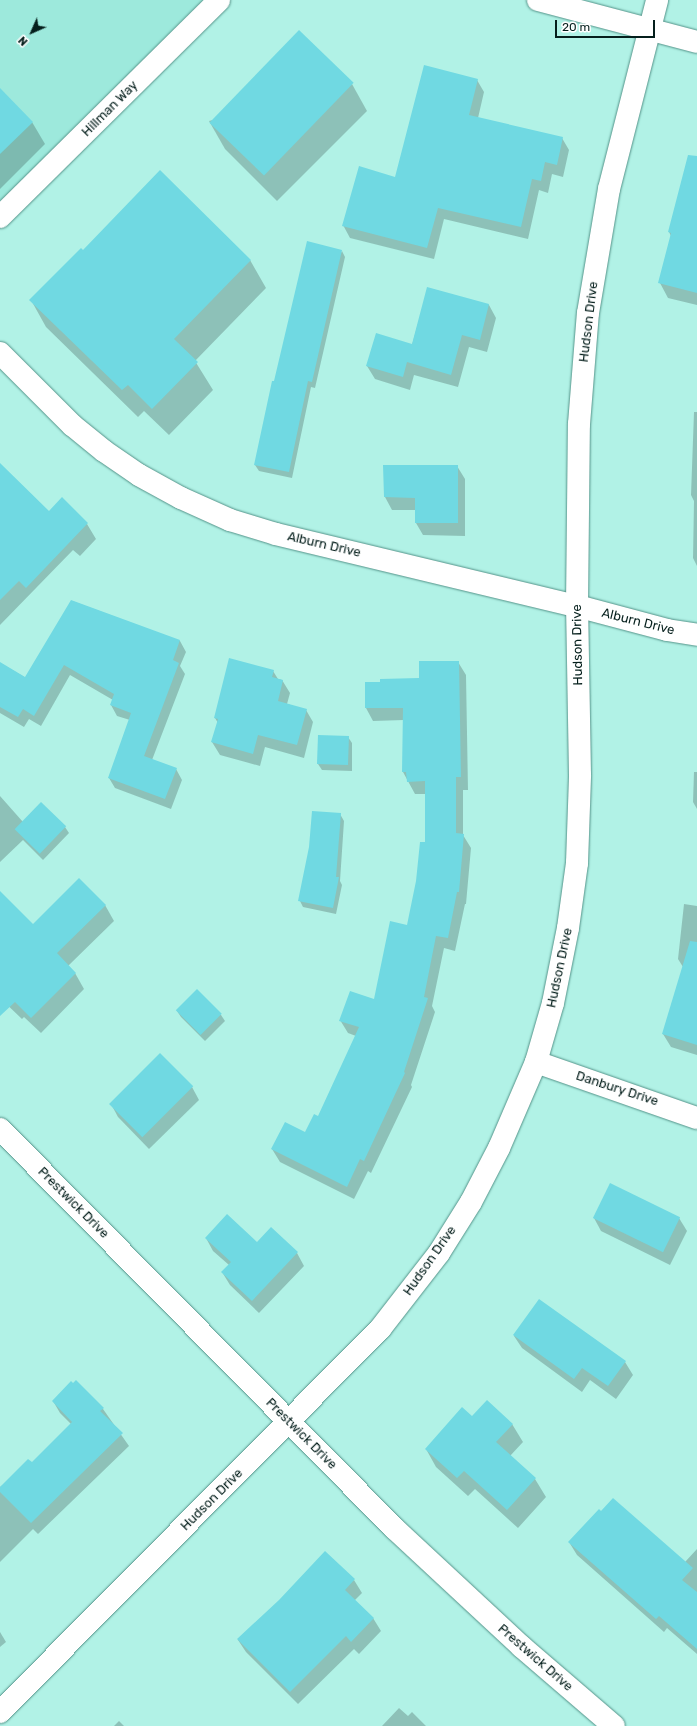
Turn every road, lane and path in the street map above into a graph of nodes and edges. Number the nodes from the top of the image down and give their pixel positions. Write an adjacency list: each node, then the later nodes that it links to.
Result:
1 (219, 0): 6 (street, Hillman Way)
2 (538, 0): 4 (street)
3 (657, 0): 4 (street, Hudson Drive)
4 (649, 29): 5 (street); 8 (street, Hudson Drive)
5 (697, 42)
6 (0, 217)
7 (0, 353): 8 (street, Alburn Drive)
8 (577, 606): 9 (street, Alburn Drive); 10 (street, Hudson Drive)
9 (697, 634)
10 (536, 1062): 11 (street, Danbury Drive); 13 (street, Hudson Drive)
11 (697, 1118)
12 (0, 1130): 13 (street, Prestwick Drive)
13 (290, 1422): 14 (street, Hudson Drive); 15 (street, Prestwick Drive)
14 (0, 1712)
15 (614, 1726)

